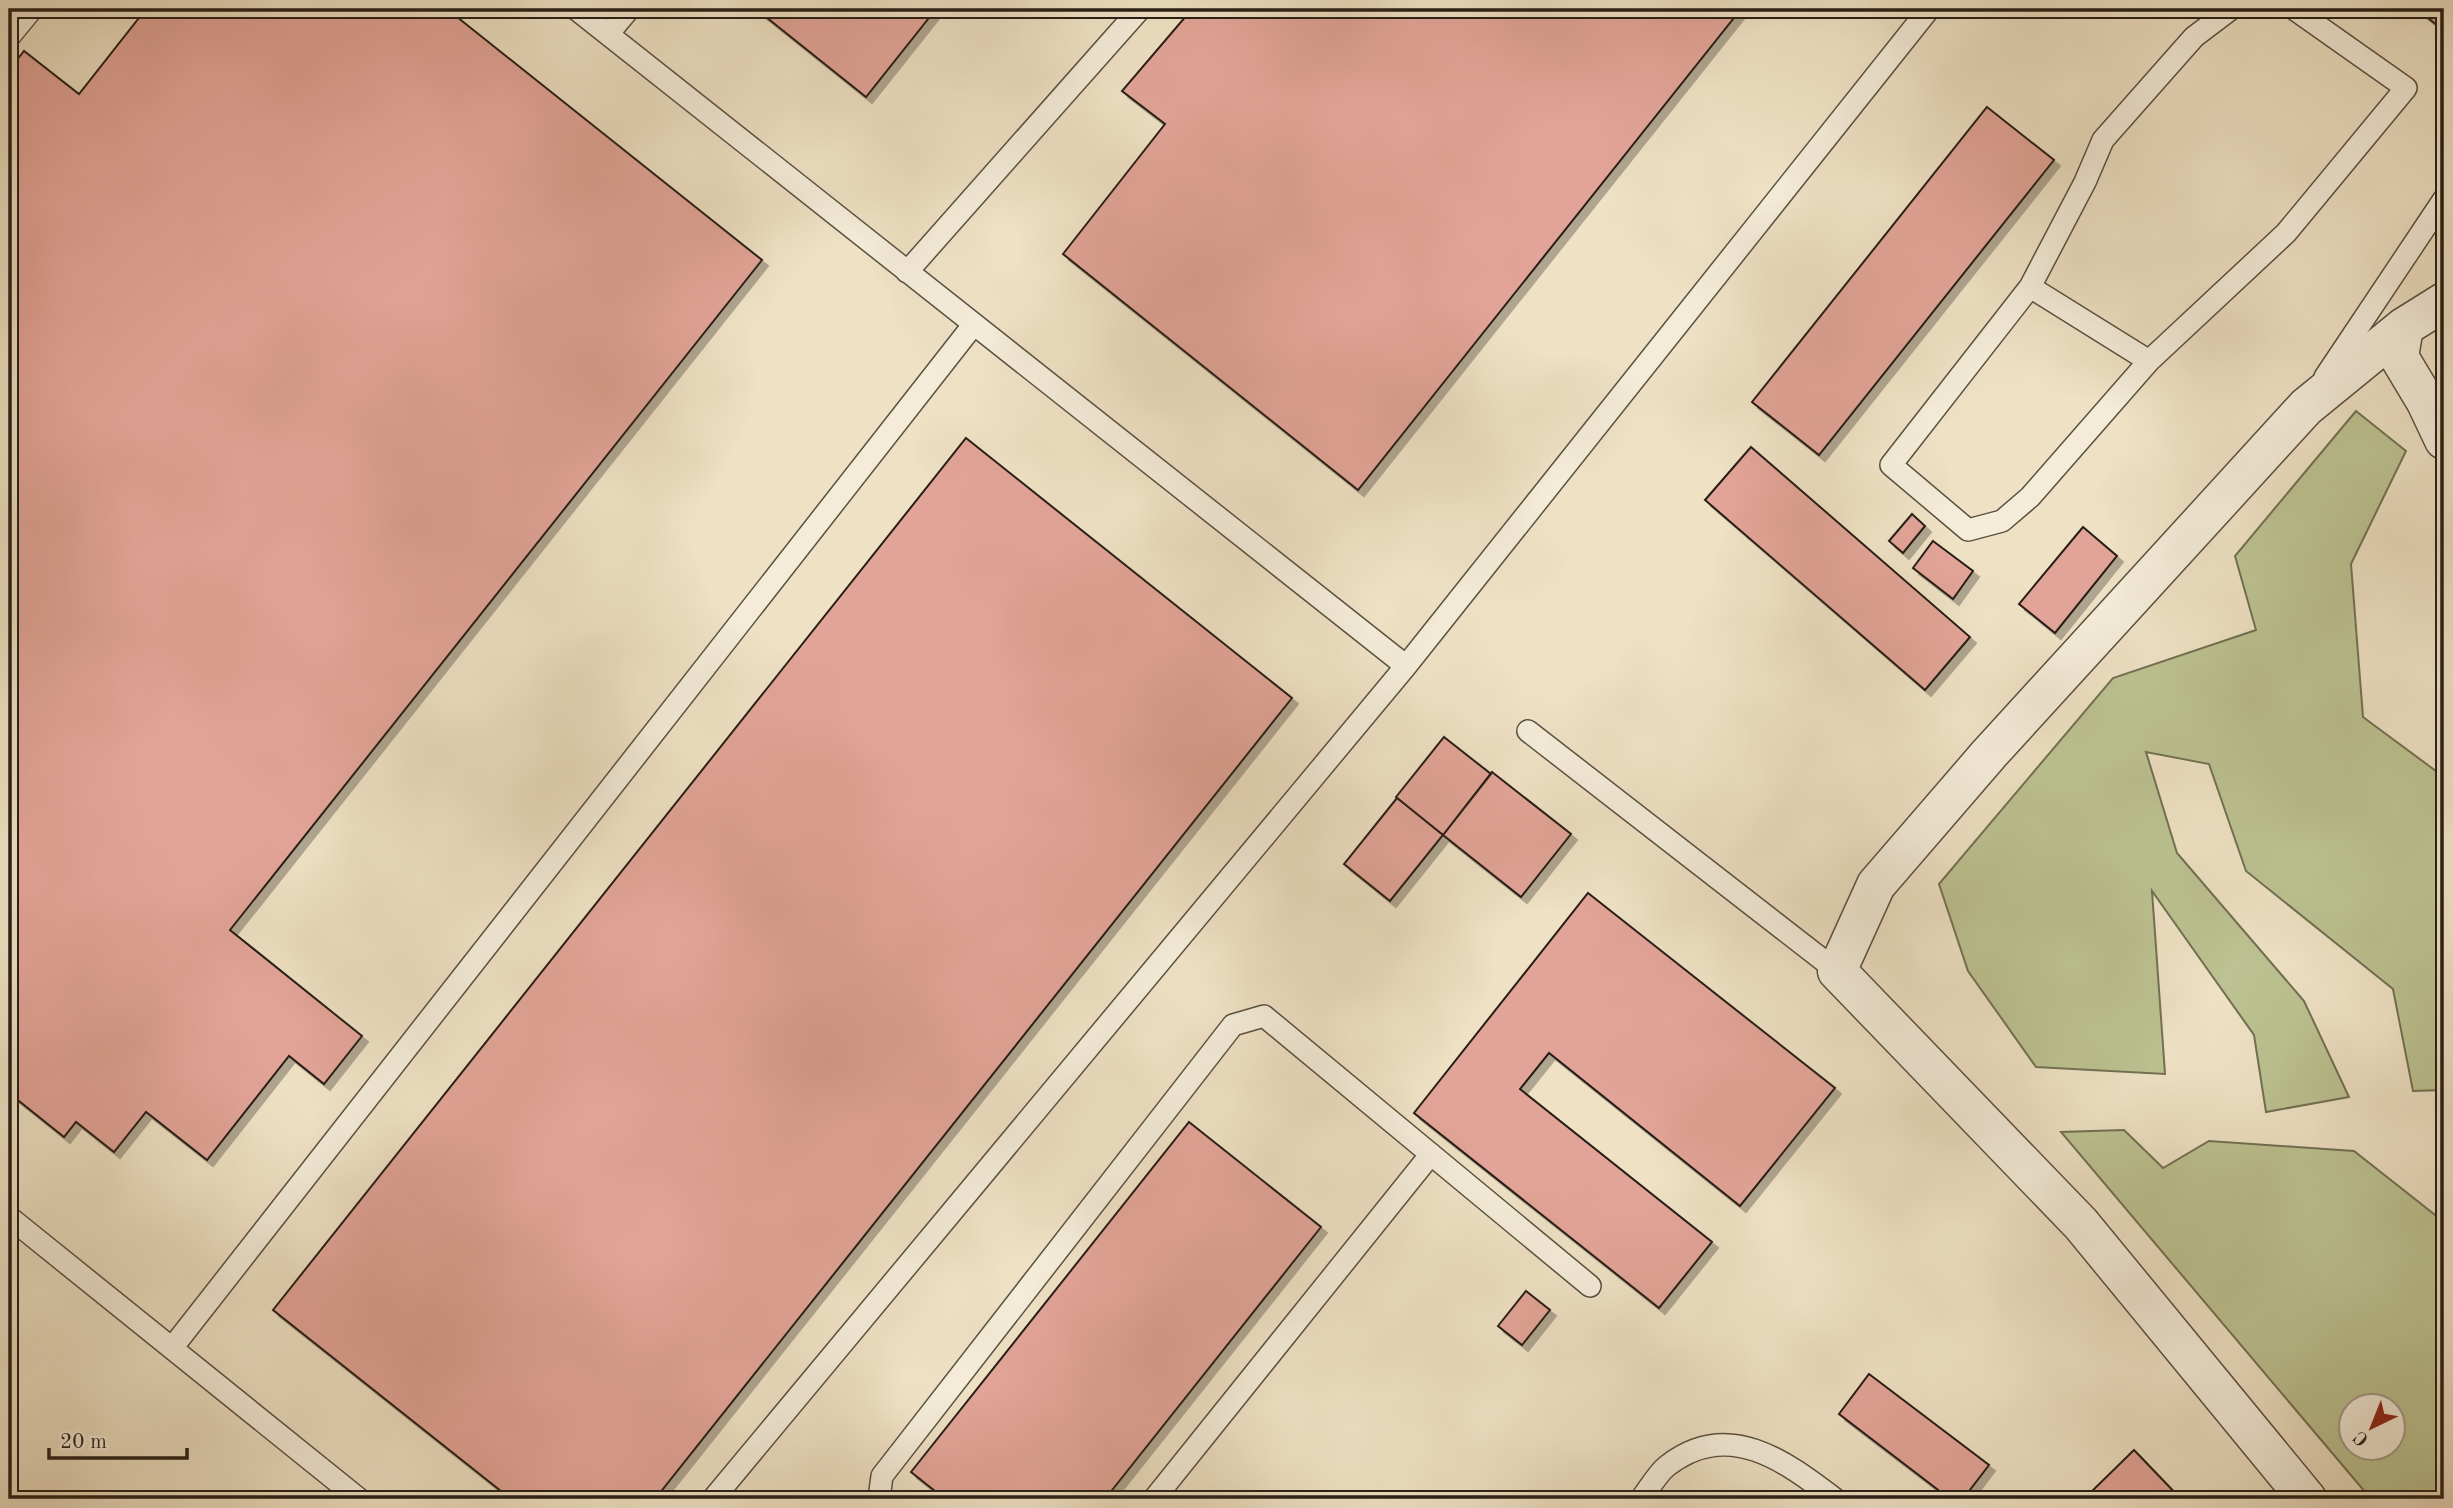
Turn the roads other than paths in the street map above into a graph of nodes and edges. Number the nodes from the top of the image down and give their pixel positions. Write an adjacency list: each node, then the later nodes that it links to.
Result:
1 (32, 9): 9 (lane)
2 (576, 9): 8 (lane)
3 (629, 9): 8 (lane)
4 (1140, 9): 11 (lane)
5 (1929, 9): 19 (lane)
6 (2231, 9): 12 (lane)
7 (2294, 9): 16 (lane)
8 (608, 34): 11 (lane)
9 (9, 37)
10 (2444, 199): 17 (lane)
11 (907, 272): 14 (lane)
12 (2031, 287): 16 (lane); 16 (lane)
13 (2444, 302): 15 (street)
14 (974, 324): 19 (lane); 25 (lane)
15 (2404, 327): 17 (street); 18 (street)
16 (2149, 361)
17 (2306, 407): 21 (street)
18 (2444, 440)
19 (1406, 666): 27 (lane)
20 (1528, 731): 21 (lane)
21 (1837, 971): 32 (street)
22 (1431, 1154): 24 (lane); 28 (lane); 29 (lane)
23 (9, 1217): 25 (lane)
24 (1590, 1286)
25 (172, 1348): 26 (lane)
26 (359, 1499)
27 (713, 1499)
28 (879, 1499)
29 (1154, 1499)
30 (1641, 1499): 31 (lane)
31 (1835, 1499)
32 (2306, 1499)

